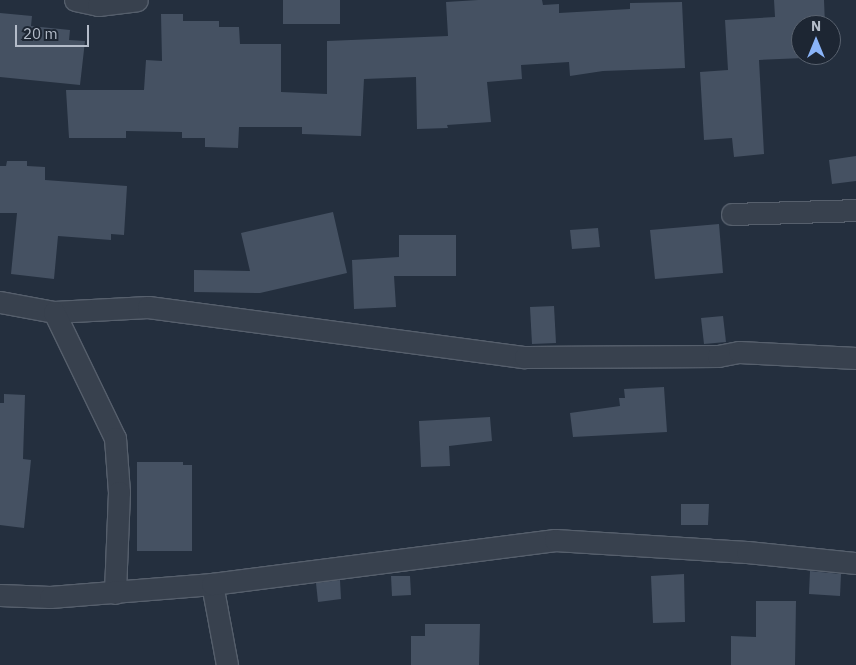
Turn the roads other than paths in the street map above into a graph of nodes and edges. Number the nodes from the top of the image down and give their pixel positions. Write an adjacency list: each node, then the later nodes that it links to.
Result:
1 (74, 0): 2 (street)
2 (137, 0)
3 (856, 210): 4 (street)
4 (732, 214)
5 (0, 302): 6 (street)
6 (54, 312): 7 (street); 10 (street)
7 (856, 358)
8 (856, 563): 9 (street)
9 (212, 584): 10 (street); 12 (street)
10 (115, 593): 11 (street)
11 (0, 595)
12 (226, 665)

